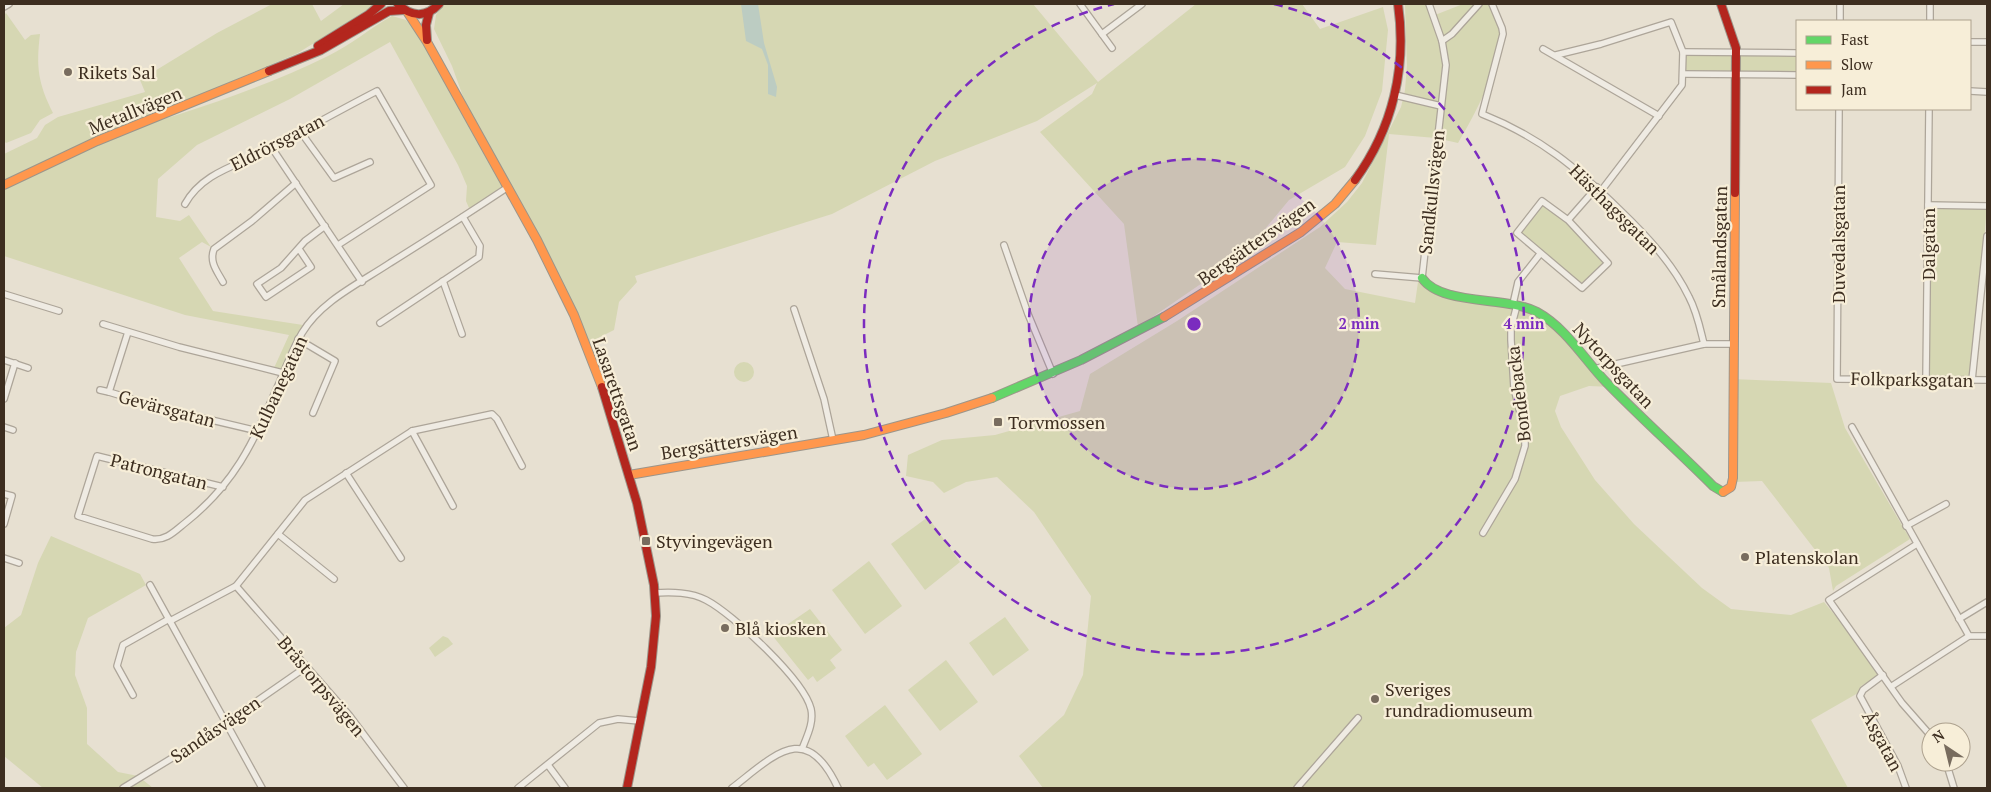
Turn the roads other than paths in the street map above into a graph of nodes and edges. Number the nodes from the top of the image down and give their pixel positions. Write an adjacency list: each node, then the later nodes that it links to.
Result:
1 (9, 4): 14 (street)
2 (381, 4): 30 (street, Metallvägen)
3 (398, 4): 15 (street, Lasarettsgatan)
4 (439, 4): 16 (street)
5 (1080, 4): 19 (street)
6 (1142, 4): 19 (street)
7 (1398, 4): 36 (street, Bergsättersvägen)
8 (1429, 4): 20 (street, Sandkullsvägen)
9 (1479, 4): 20 (street)
10 (1492, 4): 47 (street, Hästhagsgatan)
11 (1721, 4): 27 (street, Smålandsgatan)
12 (1840, 4): 17 (street)
13 (1930, 4): 18 (street)
14 (4, 8)
15 (406, 12): 16 (street, Metallvägen); 21 (street, Lasarettsgatan); 30 (street, Metallvägen)
16 (429, 13): 21 (street)
17 (1840, 20)
18 (1930, 20)
19 (1102, 34): 24 (street)
20 (1442, 41): 37 (street, Sandkullsvägen)
21 (427, 42): 46 (street, Lasarettsgatan)
22 (1971, 42): 23 (street)
23 (1987, 42)
24 (1112, 48)
25 (1543, 49): 29 (street)
26 (1682, 52): 27 (street); 29 (street); 31 (street)
27 (1736, 53): 28 (street); 32 (street, Smålandsgatan)
28 (1796, 53)
29 (1556, 55): 40 (street)
30 (279, 68): 45 (street, Metallvägen)
31 (1684, 74): 32 (street); 40 (street)
32 (1736, 75): 33 (street); 74 (street, Smålandsgatan)
33 (1796, 75)
34 (1971, 91): 35 (street)
35 (1987, 92)
36 (1395, 95): 37 (street, Sandkullsvägen); 80 (street, Bergsättersvägen)
37 (1441, 106): 60 (street, Sandkullsvägen)
38 (1839, 110): 81 (street, Duvedalsgatan)
39 (1929, 110): 49 (street, Dalgatan)
40 (1659, 116): 47 (street)
41 (300, 130): 42 (street, Eldrörsgatan); 43 (street); 56 (street, Eldrörsgatan)
42 (272, 148): 44 (street); 48 (street, Eldrörsgatan)
43 (370, 162)
44 (296, 183): 53 (street); 62 (street)
45 (4, 186)
46 (508, 188): 51 (street, Kulbanegatan); 97 (street, Lasarettsgatan)
47 (1599, 189): 52 (street); 73 (street, Hästhagsgatan)
48 (186, 204)
49 (1928, 205): 50 (street); 82 (street, Dalgatan)
50 (1987, 206)
51 (463, 217): 61 (street); 63 (street, Kulbanegatan)
52 (1568, 220): 58 (street); 58 (street)
53 (325, 226): 56 (street); 57 (street)
54 (1987, 236): 83 (street)
55 (1004, 245): 80 (street)
56 (338, 246): 63 (street)
57 (299, 249): 57 (street)
58 (1540, 254): 65 (street, Bondebacka)
59 (1375, 274): 60 (street, Nytorpsgatan)
60 (1422, 278): 65 (street, Nytorpsgatan)
61 (443, 281): 68 (street); 71 (street)
62 (223, 282)
63 (362, 282): 72 (street, Kulbanegatan)
64 (4, 294): 67 (street)
65 (1515, 304): 78 (street, Nytorpsgatan); 106 (street, Bondebacka)
66 (794, 309): 94 (street)
67 (59, 311)
68 (380, 322)
69 (103, 324): 70 (street)
70 (128, 332): 79 (street); 86 (street, Gevärsgatan)
71 (462, 334)
72 (298, 339): 79 (street, Kulbanegatan); 88 (street)
73 (1704, 344): 74 (street); 78 (street)
74 (1733, 344): 99 (street, Smålandsgatan)
75 (4, 360): 76 (street)
76 (15, 364): 77 (street); 87 (street)
77 (28, 368)
78 (1594, 369): 99 (street, Nytorpsgatan)
79 (283, 373): 92 (street, Kulbanegatan)
80 (1053, 374): 94 (street, Bergsättersvägen)
81 (1837, 379): 82 (street, Folkparksgatan)
82 (1926, 380): 83 (street, Folkparksgatan)
83 (1972, 380): 84 (street, Folkparksgatan)
84 (1987, 380)
85 (100, 390): 86 (street)
86 (109, 392): 92 (street, Gevärsgatan)
87 (4, 398)
88 (312, 413)
89 (4, 427): 91 (street)
90 (1852, 427): 105 (street)
91 (13, 430)
92 (258, 431): 98 (street, Kulbanegatan)
93 (412, 431): 95 (street); 96 (street); 102 (street)
94 (833, 440): 97 (street, Bergsättersvägen)
95 (522, 466)
96 (346, 473): 107 (street); 110 (street)
97 (629, 475): 115 (street, Lasarettsgatan)
98 (224, 487): 103 (street, Kulbanegatan); 103 (street, Patrongatan)
99 (1728, 491)
100 (4, 494): 104 (street)
101 (1946, 504): 105 (street)
102 (453, 506)
103 (78, 516)
104 (4, 524)
105 (1906, 526): 108 (street)
106 (1483, 533)
107 (278, 534): 112 (street); 114 (street)
108 (1917, 544): 117 (street); 122 (street)
109 (4, 558): 111 (street)
110 (401, 558)
111 (19, 563)
112 (334, 579)
113 (150, 585): 118 (street)
114 (236, 586): 118 (street); 121 (street, Bråstorpsvägen)
115 (654, 593): 126 (street, Lasarettsgatan); 129 (street)
116 (1987, 602): 117 (street)
117 (1959, 619): 119 (street)
118 (169, 620): 124 (street); 127 (street)
119 (1969, 636): 120 (street); 123 (street)
120 (1987, 636)
121 (306, 667): 127 (street, Sandåsvägen); 134 (street, Bråstorpsvägen)
122 (1883, 675): 123 (street); 141 (street, Åsgatan)
123 (1892, 686): 128 (street)
124 (133, 695)
125 (1358, 718): 140 (street)
126 (639, 721): 130 (street); 137 (street, Lasarettsgatan)
127 (226, 723): 132 (street, Sandåsvägen); 133 (street)
128 (1921, 725)
129 (802, 749): 138 (street); 139 (street)
130 (548, 765): 135 (street); 136 (street)
131 (1949, 772): 142 (street)
132 (123, 788)
133 (262, 788)
134 (404, 788)
135 (518, 788)
136 (565, 788)
137 (627, 788)
138 (732, 788)
139 (838, 788)
140 (1297, 788)
141 (1906, 788)
142 (1954, 788)

